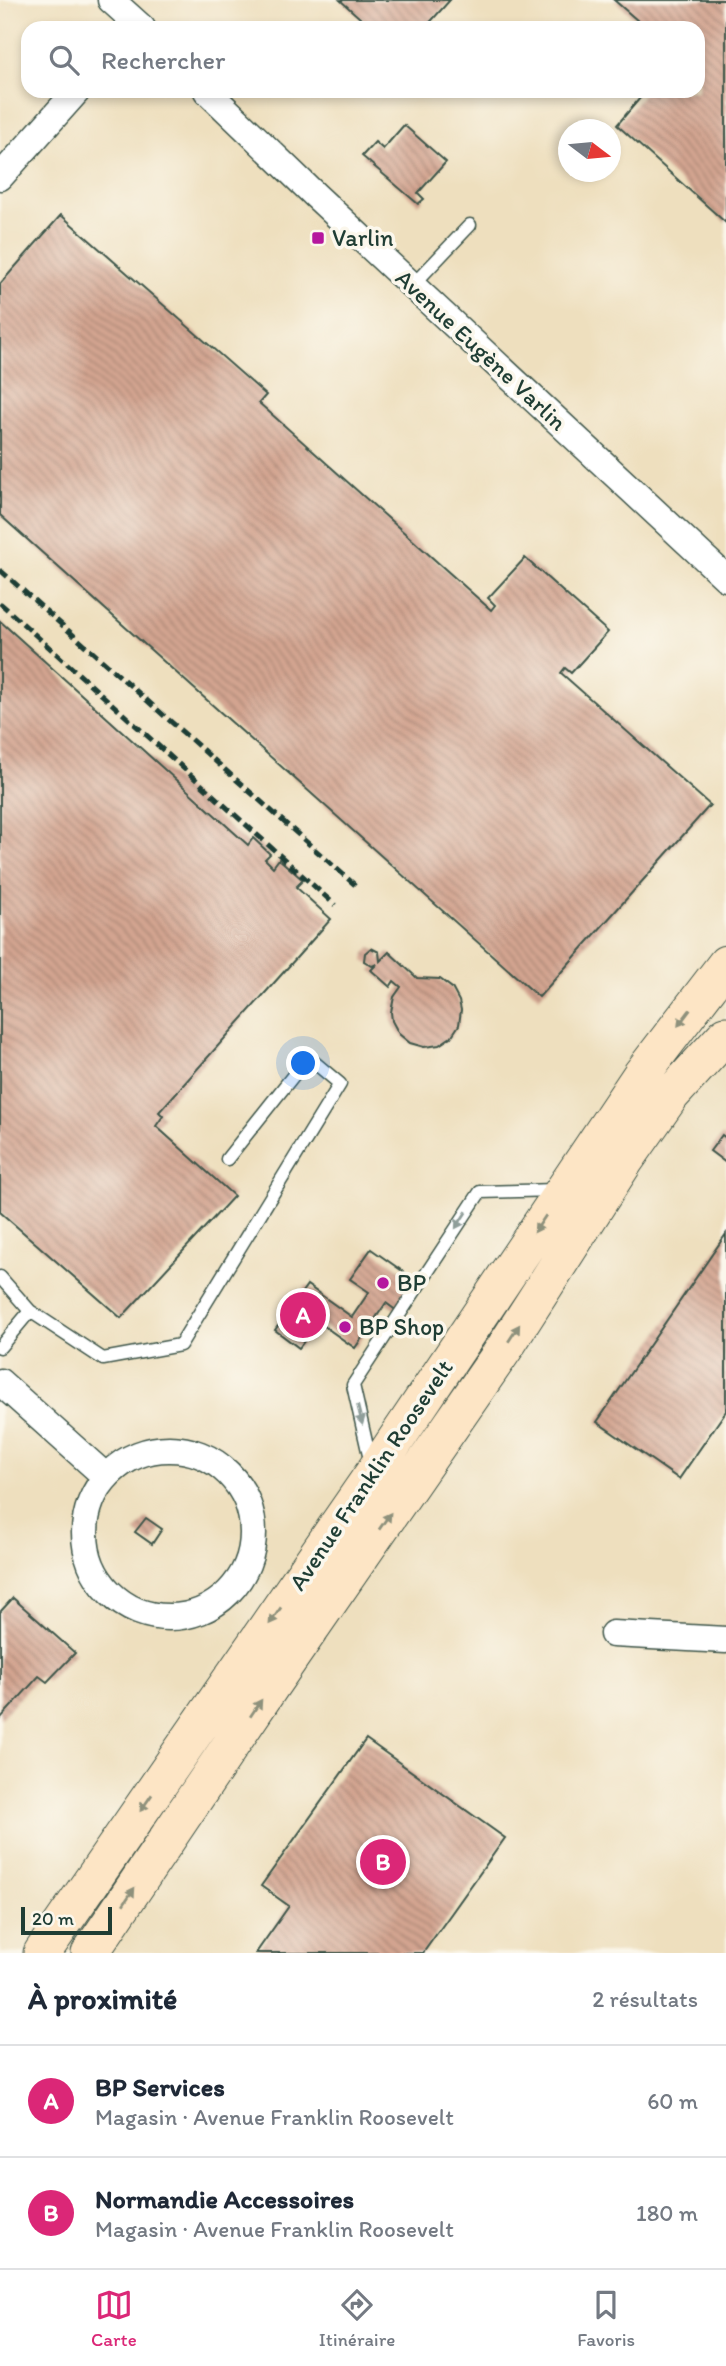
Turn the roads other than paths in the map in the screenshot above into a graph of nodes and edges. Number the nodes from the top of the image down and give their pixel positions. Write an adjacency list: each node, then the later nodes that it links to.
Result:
1 (111, 0): 2 (street)
2 (132, 21)
3 (72, 98): 5 (street)
4 (214, 98): 7 (street, Avenue Eugène Varlin)
5 (0, 177)
6 (470, 225): 7 (lane)
7 (412, 286): 8 (street, Avenue Eugène Varlin)
8 (724, 570)
9 (726, 964): 12 (main road, Avenue Franklin Roosevelt, one-way to 12)
10 (726, 1035): 22 (main road, Avenue Franklin Roosevelt, one-way to 10)
11 (226, 1159): 14 (lane)
12 (563, 1190): 17 (main road, Avenue Franklin Roosevelt, one-way to 17); 17 (lane, one-way to 17)
13 (0, 1277): 14 (lane)
14 (30, 1311): 15 (lane)
15 (0, 1347)
16 (0, 1382): 18 (street)
17 (373, 1474): 21 (main road, Avenue Franklin Roosevelt, one-way to 21)
18 (105, 1476): 18 (street)
19 (613, 1634): 20 (street)
20 (726, 1640)
21 (42, 1953)
22 (90, 1953)

